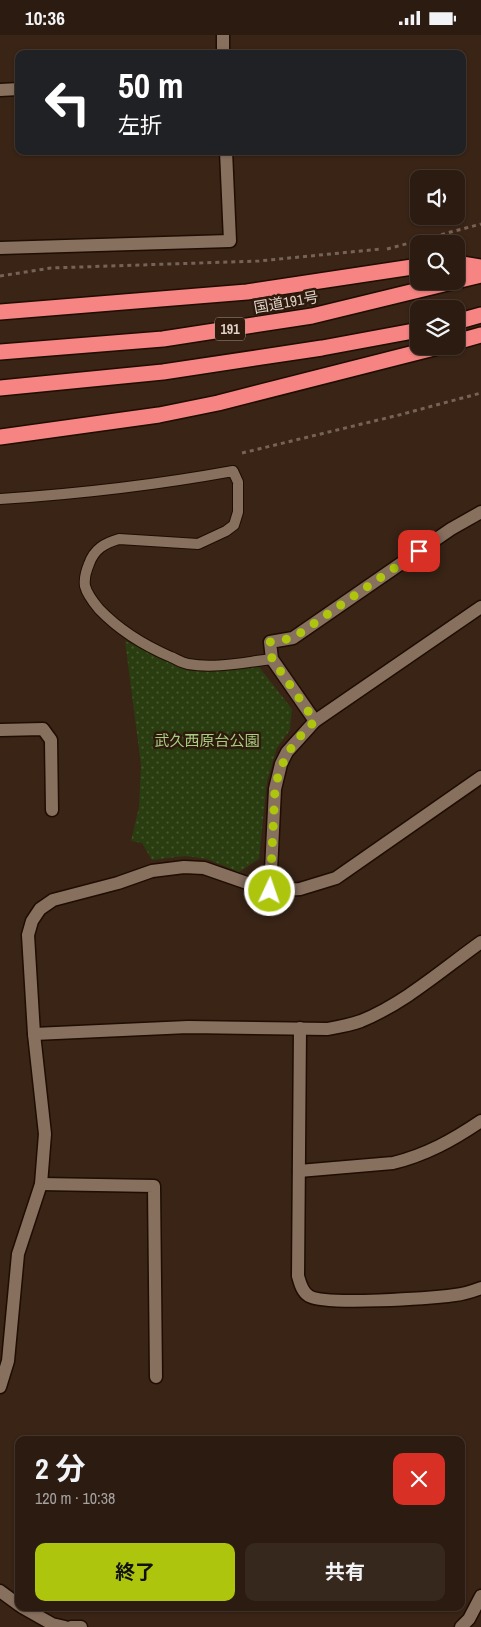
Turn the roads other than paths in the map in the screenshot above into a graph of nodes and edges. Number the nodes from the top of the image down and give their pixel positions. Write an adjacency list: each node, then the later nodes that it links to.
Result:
1 (223, 35): 2 (street)
2 (223, 50)
3 (15, 89): 4 (street)
4 (0, 90)
5 (226, 155): 6 (street)
6 (0, 248)
7 (465, 264): 9 (highway)
8 (410, 266): 13 (highway)
9 (481, 267)
10 (481, 275): 11 (highway, 国道191号 / 191)
11 (465, 279)
12 (419, 290): 19 (highway, 国道191号 / 191)
13 (0, 312)
14 (481, 315): 15 (highway)
15 (465, 319)
16 (410, 332): 21 (highway, 191)
17 (481, 335): 18 (highway)
18 (465, 339)
19 (0, 352)
20 (410, 354): 22 (highway)
21 (0, 388)
22 (0, 437)
23 (0, 499): 26 (lane)
24 (481, 512): 26 (street)
25 (481, 607): 27 (street)
26 (272, 659): 27 (street)
27 (315, 721): 31 (street)
28 (0, 730): 30 (street)
29 (481, 777): 31 (street)
30 (52, 810)
31 (270, 891): 34 (street)
32 (481, 942): 33 (street)
33 (300, 1028): 34 (street); 36 (street)
34 (34, 1034): 37 (street)
35 (481, 1121): 36 (street)
36 (299, 1171): 38 (street)
37 (41, 1184): 39 (street); 40 (street)
38 (481, 1288)
39 (156, 1377)
40 (0, 1387)
41 (0, 1591): 43 (street)
42 (481, 1596): 48 (street)
43 (15, 1602)
44 (29, 1611): 45 (street)
45 (65, 1627)
46 (71, 1627): 47 (street)
47 (80, 1627)
48 (461, 1627)

